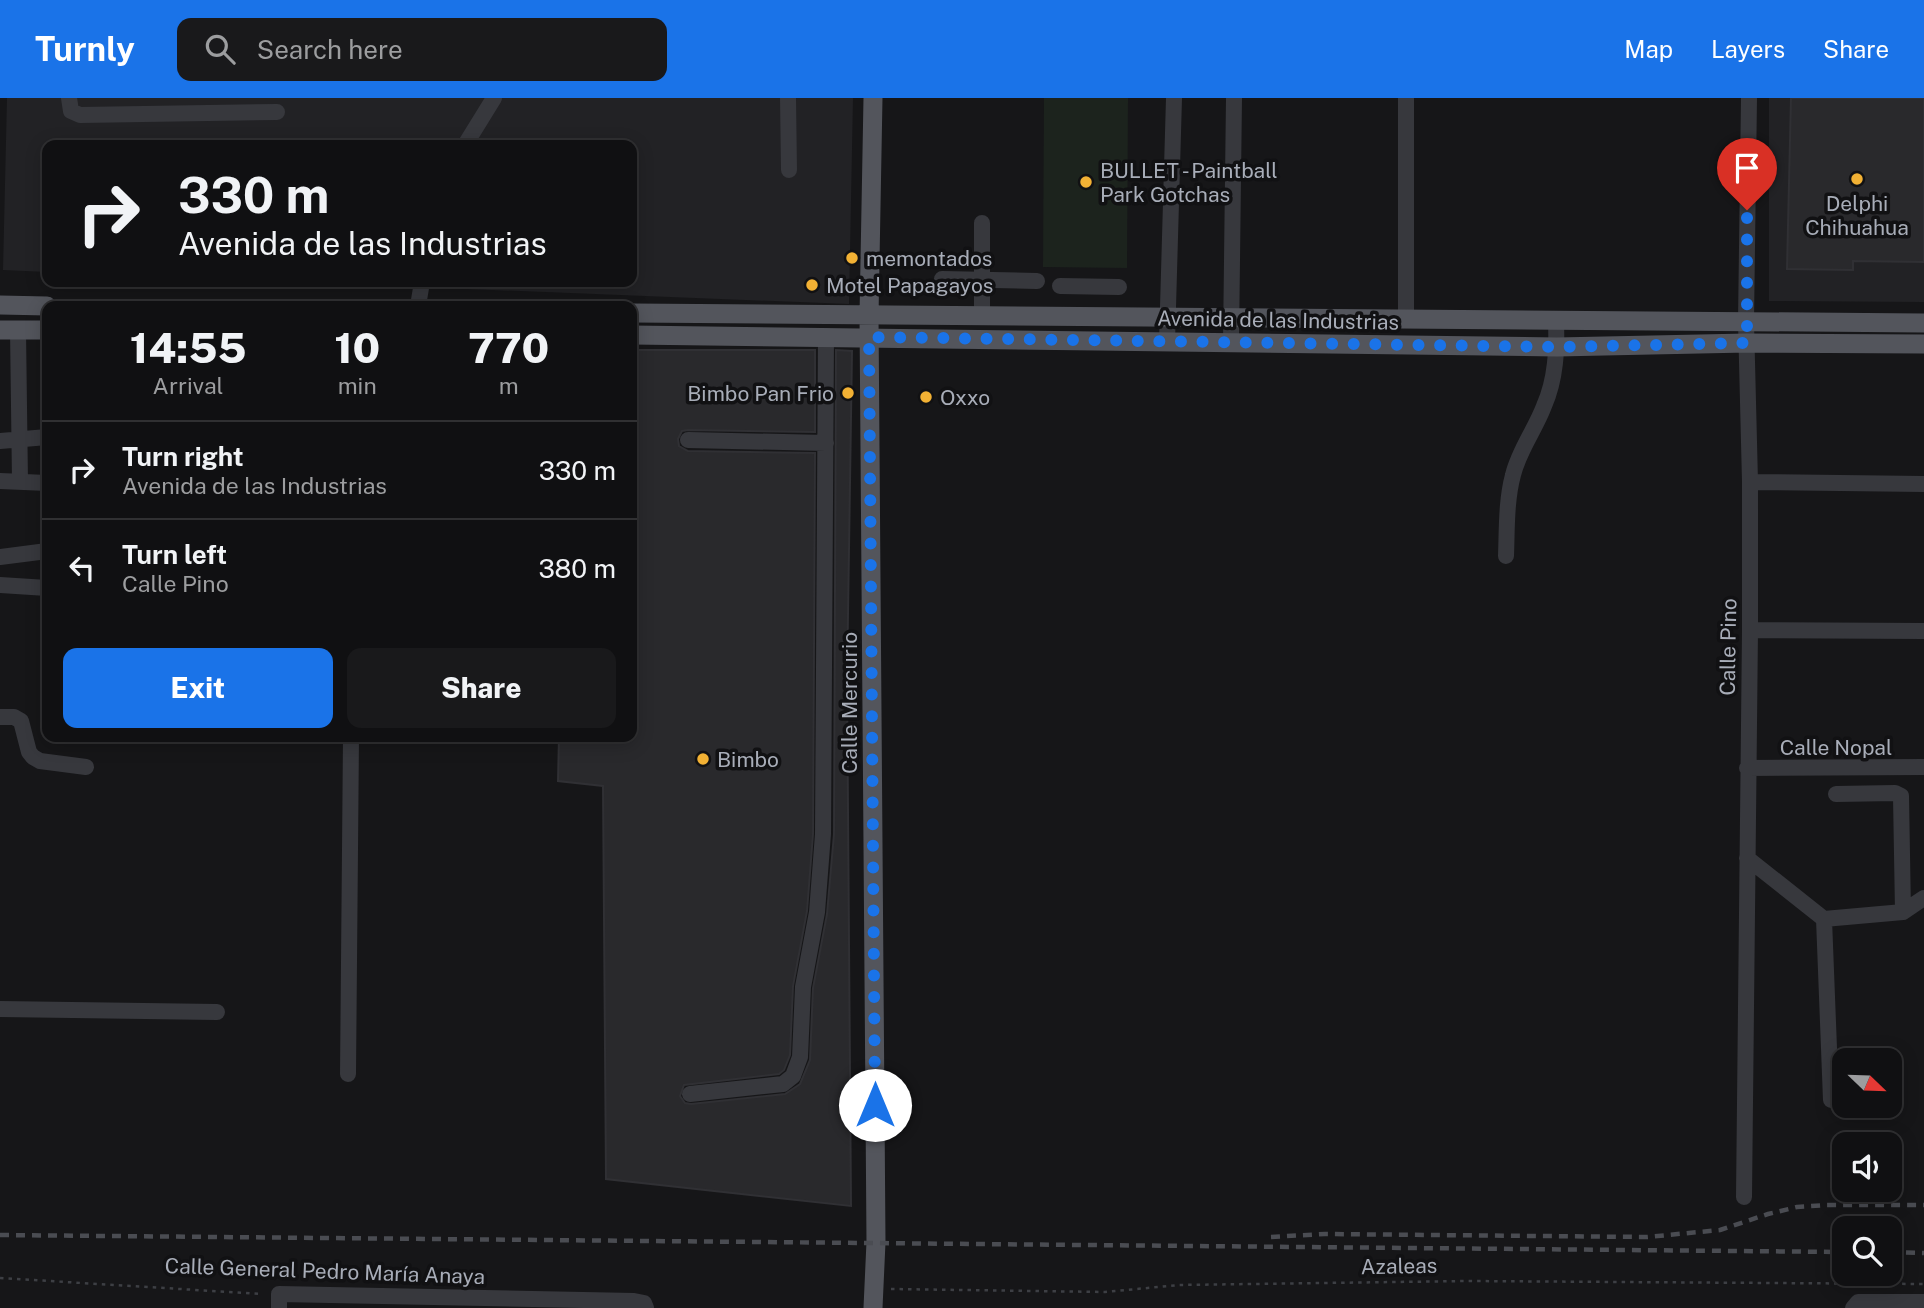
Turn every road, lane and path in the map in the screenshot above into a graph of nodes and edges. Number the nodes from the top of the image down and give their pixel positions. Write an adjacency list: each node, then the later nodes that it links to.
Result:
1 (69, 98): 9 (street)
2 (494, 98): 10 (street)
3 (788, 98): 11 (street)
4 (873, 98): 22 (main road, Calle Mercurio)
5 (1174, 98): 25 (street)
6 (1234, 98): 26 (street)
7 (1406, 98): 27 (street)
8 (1749, 98): 30 (street, Calle Pino)
9 (277, 112)
10 (468, 140)
11 (789, 170)
12 (982, 223): 14 (street)
13 (942, 279): 14 (street)
14 (982, 281): 15 (street); 23 (street)
15 (1037, 281)
16 (1060, 286): 17 (street)
17 (1092, 287): 18 (street); 24 (street)
18 (1119, 287)
19 (0, 305): 20 (main road)
20 (42, 306)
21 (637, 313): 32 (main road, Avenida de las Industrias)
22 (869, 316): 23 (main road, Avenida de las Industrias); 32 (main road, Avenida de las Industrias); 37 (main road, Calle Mercurio)
23 (982, 317): 24 (main road, Avenida de las Industrias)
24 (1093, 318): 25 (main road, Avenida de las Industrias)
25 (1168, 318): 26 (main road, Avenida de las Industrias); 38 (street)
26 (1230, 318): 27 (main road, Avenida de las Industrias); 39 (street)
27 (1406, 319): 28 (main road, Avenida de las Industrias)
28 (1437, 320): 29 (main road, Avenida de las Industrias); 41 (main road)
29 (1556, 320): 30 (main road, Avenida de las Industrias); 43 (street)
30 (1746, 322): 31 (main road, Avenida de las Industrias); 40 (street, Calle Pino)
31 (1924, 323)
32 (800, 326): 35 (main road, Avenida de las Industrias); 36 (main road, Avenida de las Industrias)
33 (9, 330): 34 (main road); 45 (street)
34 (42, 330)
35 (637, 335)
36 (826, 336): 37 (main road, Avenida de las Industrias); 48 (street)
37 (869, 337): 38 (main road, Avenida de las Industrias); 79 (main road, Calle Mercurio)
38 (1167, 342): 39 (main road, Avenida de las Industrias)
39 (1230, 342): 41 (main road, Avenida de las Industrias)
40 (1747, 343): 42 (main road, Avenida de las Industrias); 43 (main road, Avenida de las Industrias); 51 (street, Calle Pino)
41 (1436, 344): 43 (main road, Avenida de las Industrias)
42 (1924, 344)
43 (1557, 347): 55 (street)
44 (42, 438): 45 (street)
45 (18, 440): 47 (street); 50 (street)
46 (688, 440): 48 (street)
47 (0, 441)
48 (826, 443): 74 (street)
49 (0, 481): 50 (street)
50 (20, 482): 52 (street)
51 (1750, 482): 53 (street); 59 (street, Calle Pino)
52 (42, 483)
53 (1924, 484)
54 (42, 552): 56 (street)
55 (1506, 556)
56 (0, 557)
57 (0, 585): 58 (street)
58 (42, 587)
59 (1750, 630): 60 (street); 65 (street, Calle Pino)
60 (1924, 631)
61 (0, 716): 63 (street)
62 (351, 742): 73 (street)
63 (86, 767)
64 (1924, 767): 65 (street, Calle Nopal)
65 (1747, 768): 67 (street, Calle Pino)
66 (1836, 794): 69 (street)
67 (1746, 858): 70 (street); 76 (street, Calle Pino)
68 (1924, 898): 69 (street)
69 (1903, 912): 70 (street)
70 (1824, 919): 75 (street)
71 (0, 1009): 72 (street)
72 (217, 1012)
73 (348, 1074)
74 (690, 1094)
75 (1831, 1100)
76 (1744, 1198)
77 (0, 1278): 80 (path, Calle General Pedro María Anaya)
78 (1924, 1284): 79 (path, Azaleas)
79 (874, 1298)
80 (279, 1301): 82 (street, Calle General Pedro María Anaya)
81 (1922, 1302): 86 (street)
82 (374, 1303): 83 (street, Calle General Pedro María Anaya)
83 (465, 1303): 84 (street, Calle General Pedro María Anaya)
84 (560, 1303): 85 (street, Calle General Pedro María Anaya)
85 (646, 1308)
86 (1853, 1308)

